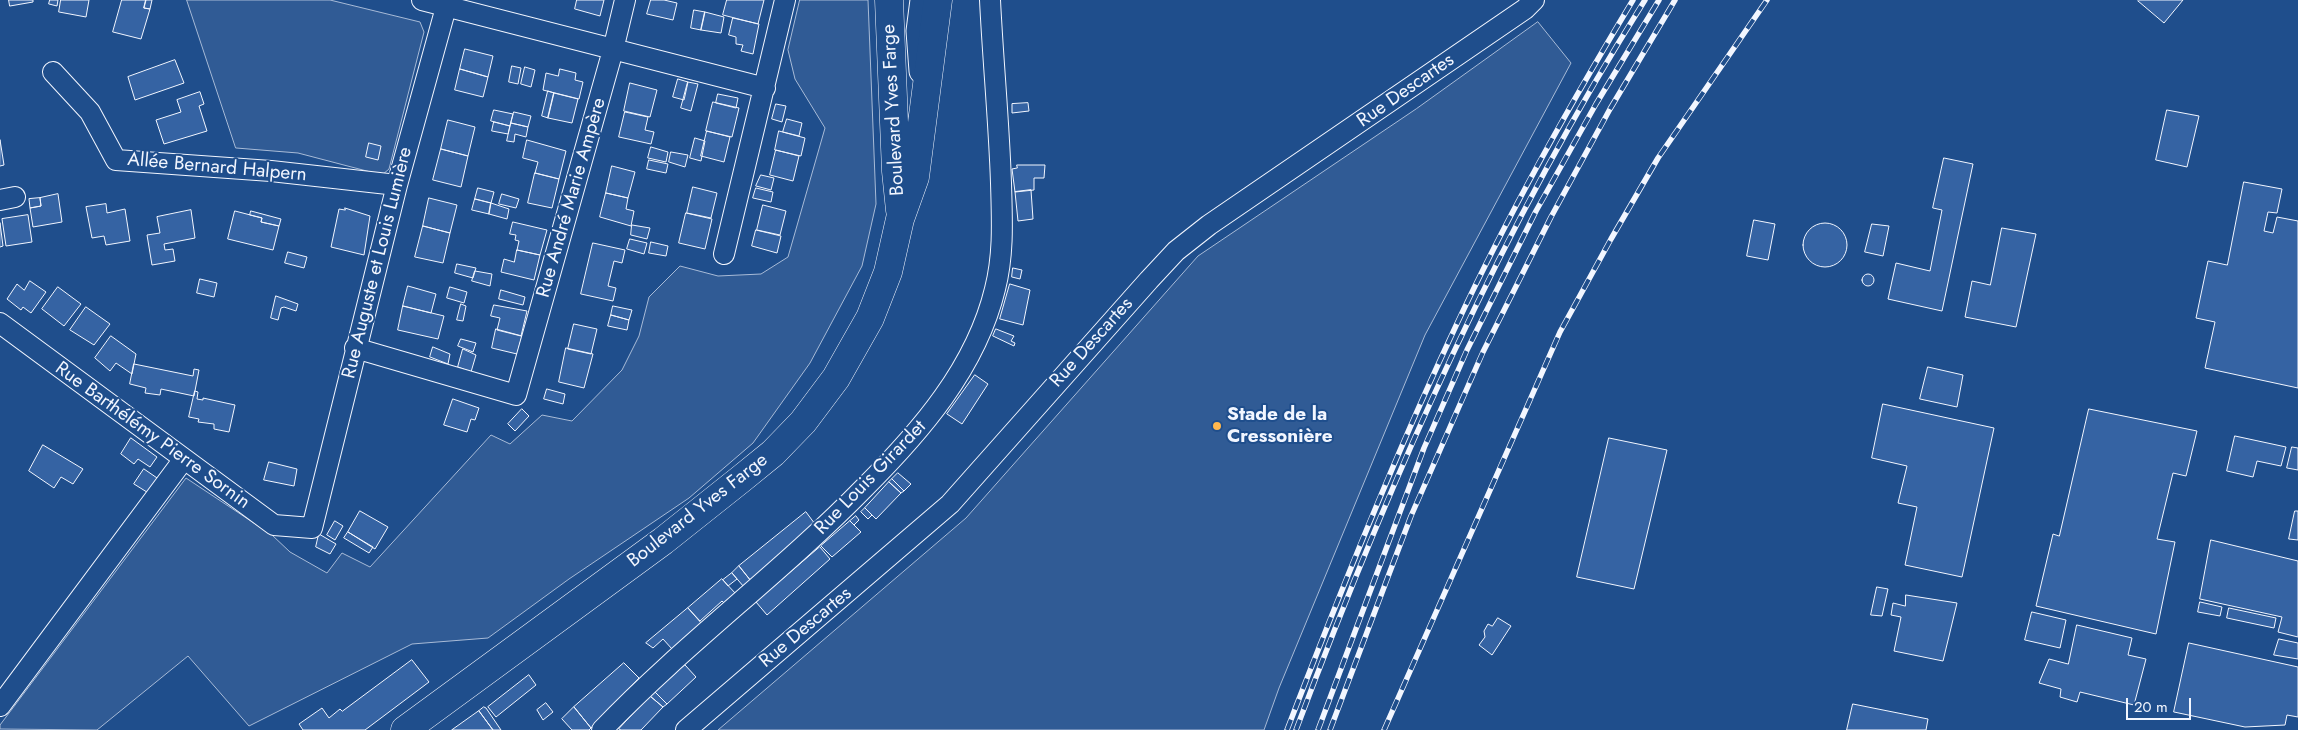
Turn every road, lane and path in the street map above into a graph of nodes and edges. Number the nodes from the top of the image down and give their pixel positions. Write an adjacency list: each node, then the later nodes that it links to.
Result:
1 (422, 0): 9 (street)
2 (625, 0): 10 (street, Rue André Marie Ampère)
3 (785, 0): 12 (street)
4 (889, 0): 15 (main road, Boulevard Yves Farge)
5 (923, 0): 13 (street)
6 (938, 0): 13 (main road, Boulevard Yves Farge)
7 (990, 0): 23 (street, Rue Louis Girardet)
8 (1534, 0): 24 (street, Rue Descartes)
9 (448, 3): 10 (street); 14 (street, Rue Auguste et Louis Lumière)
10 (613, 50): 12 (street); 18 (street, Rue André Marie Ampère)
11 (53, 72): 14 (street, Allée Bernard Halpern)
12 (765, 88): 16 (street)
13 (924, 101): 15 (main road, Boulevard Yves Farge)
14 (397, 185): 18 (street, Rue Auguste et Louis Lumière)
15 (900, 219): 22 (main road, Boulevard Yves Farge)
16 (724, 254)
17 (0, 323): 19 (street, Rue Barthélémy Pierre Sornin)
18 (355, 348): 20 (street, Rue Auguste et Louis Lumière)
19 (184, 459): 20 (street, Rue Barthélémy Pierre Sornin); 21 (street)
20 (312, 528)
21 (0, 706)
22 (405, 730)
23 (602, 730)
24 (686, 730)

